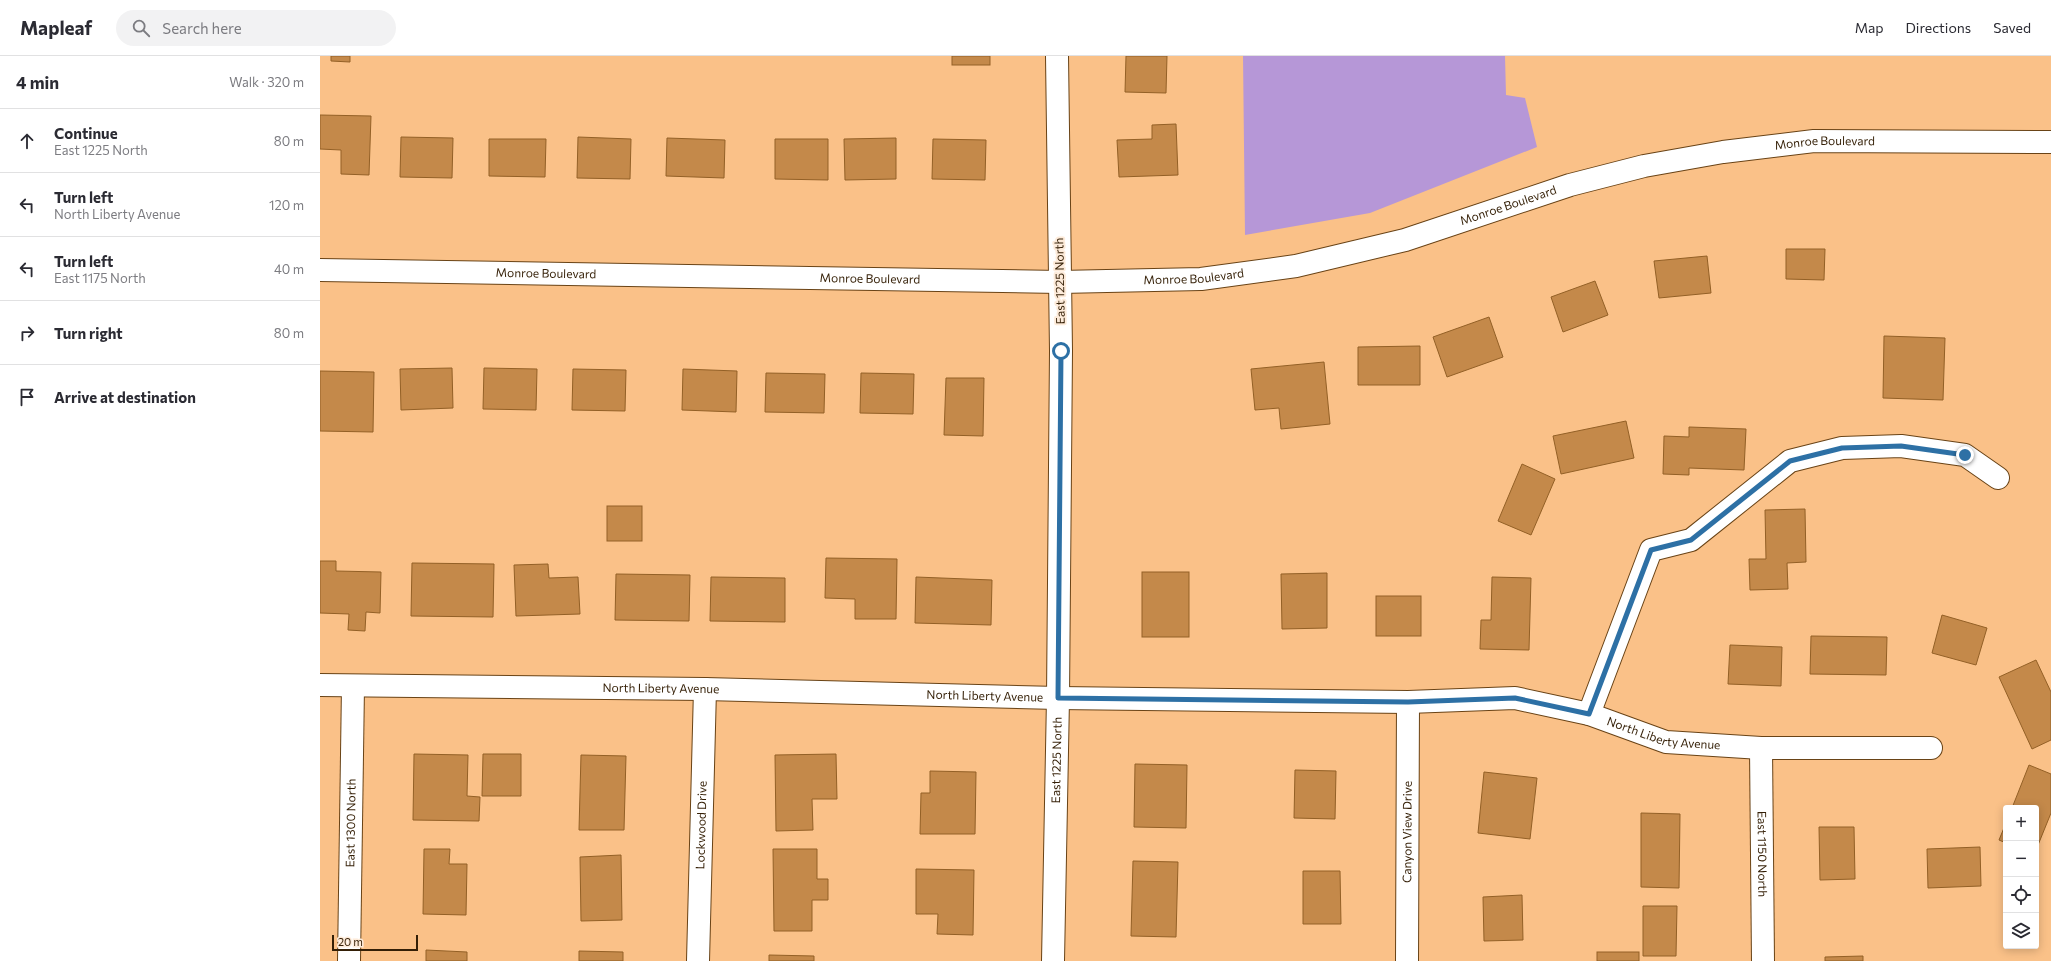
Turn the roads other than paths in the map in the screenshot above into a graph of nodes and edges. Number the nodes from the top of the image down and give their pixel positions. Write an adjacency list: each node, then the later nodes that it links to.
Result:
1 (1057, 56): 4 (street, East 1225 North)
2 (2051, 142): 4 (street, Monroe Boulevard)
3 (320, 270): 4 (street, Monroe Boulevard)
4 (1060, 282): 9 (street, East 1225 North)
5 (1998, 478): 11 (street)
6 (320, 685): 7 (street, North Liberty Avenue)
7 (353, 686): 8 (street, North Liberty Avenue); 14 (street, East 1300 North)
8 (705, 689): 9 (street, North Liberty Avenue); 15 (street, Lockwood Drive)
9 (1058, 698): 10 (street, North Liberty Avenue); 16 (street, East 1225 North)
10 (1408, 702): 11 (street, North Liberty Avenue); 17 (street, Canyon View Drive)
11 (1589, 714): 12 (street, North Liberty Avenue)
12 (1761, 748): 13 (street, North Liberty Avenue); 18 (street, East 1150 North)
13 (1931, 748)
14 (349, 961)
15 (698, 961)
16 (1053, 961)
17 (1407, 961)
18 (1763, 961)

